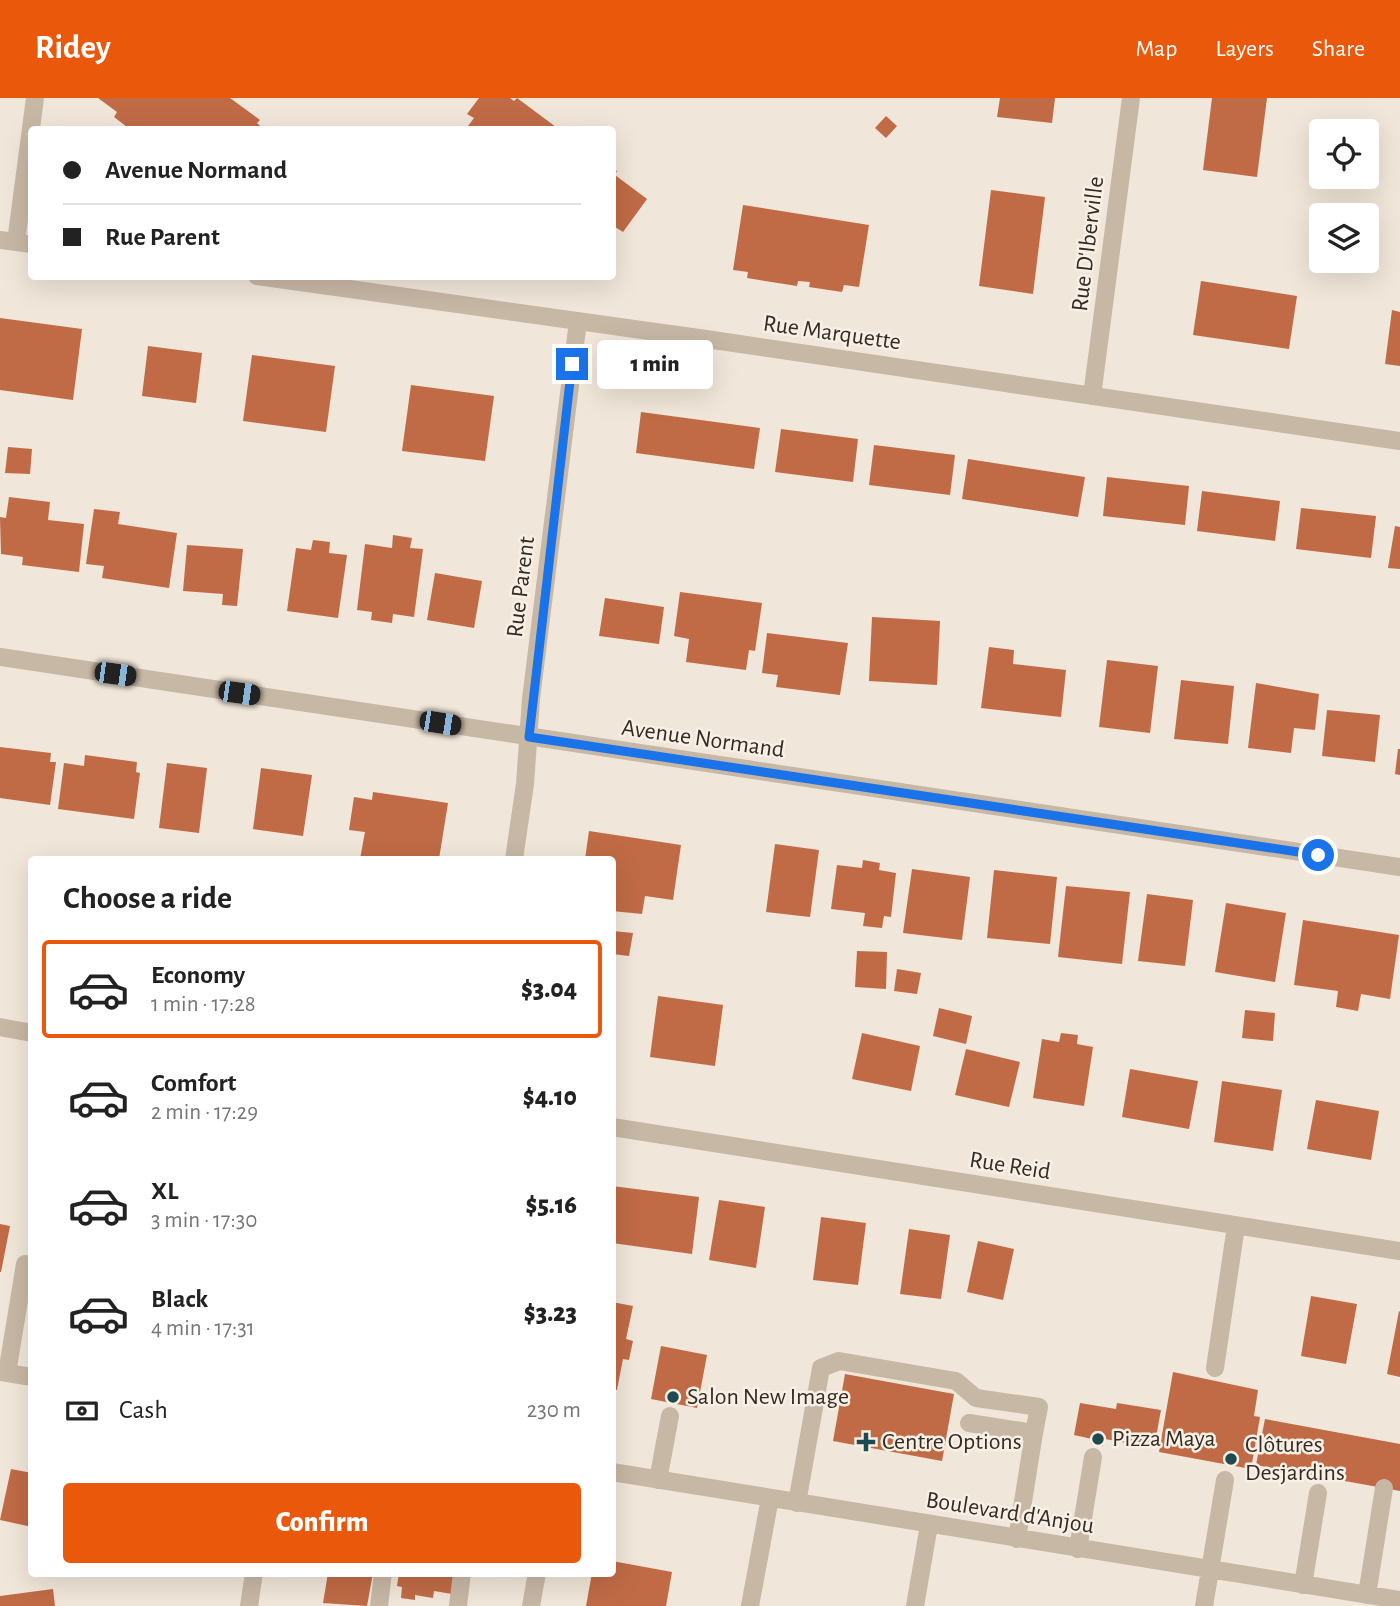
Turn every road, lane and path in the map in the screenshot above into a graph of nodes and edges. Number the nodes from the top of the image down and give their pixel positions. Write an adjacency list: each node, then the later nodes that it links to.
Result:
1 (35, 98): 3 (street)
2 (1131, 98): 8 (street, Rue D'Iberville)
3 (31, 126)
4 (28, 151): 5 (street)
5 (16, 242)
6 (286, 280): 7 (street, Rue Marquette)
7 (578, 321): 8 (street, Rue Marquette); 11 (street, Rue Parent)
8 (1092, 396): 9 (street, Rue Marquette)
9 (1400, 441)
10 (0, 657): 11 (street, Avenue Normand)
11 (529, 737): 12 (street, Rue Parent); 13 (street, Avenue Normand)
12 (514, 856)
13 (1400, 867)
14 (0, 1027): 15 (street)
15 (28, 1032)
16 (616, 1128): 17 (street, Rue Reid)
17 (1236, 1226): 18 (street, Rue Reid); 20 (street)
18 (1400, 1251)
19 (25, 1264): 21 (street)
20 (1214, 1368)
21 (3, 1372): 22 (street)
22 (28, 1376)
23 (670, 1416): 28 (street)
24 (969, 1423): 25 (street)
25 (1034, 1433): 33 (street); 35 (street)
26 (1093, 1457): 36 (street)
27 (616, 1473): 28 (street, Boulevard d'Anjou)
28 (659, 1480): 32 (street, Boulevard d'Anjou)
29 (1225, 1480): 37 (street)
30 (1384, 1488): 43 (street)
31 (1318, 1493): 42 (street)
32 (770, 1498): 33 (street, Boulevard d'Anjou); 49 (street)
33 (797, 1503): 34 (street, Boulevard d'Anjou)
34 (929, 1525): 35 (street, Boulevard d'Anjou); 50 (street)
35 (1017, 1539): 36 (street, Boulevard d'Anjou)
36 (1078, 1549): 37 (street, Boulevard d'Anjou)
37 (1210, 1571): 42 (street, Boulevard d'Anjou); 51 (street)
38 (253, 1577): 45 (street)
39 (383, 1577): 46 (street)
40 (462, 1577): 47 (street)
41 (536, 1577): 48 (street)
42 (1303, 1585): 43 (street, Boulevard d'Anjou)
43 (1367, 1595): 44 (street, Boulevard d'Anjou)
44 (1400, 1600)
45 (249, 1606)
46 (379, 1606)
47 (458, 1606)
48 (531, 1606)
49 (750, 1606)
50 (915, 1606)
51 (1204, 1606)

